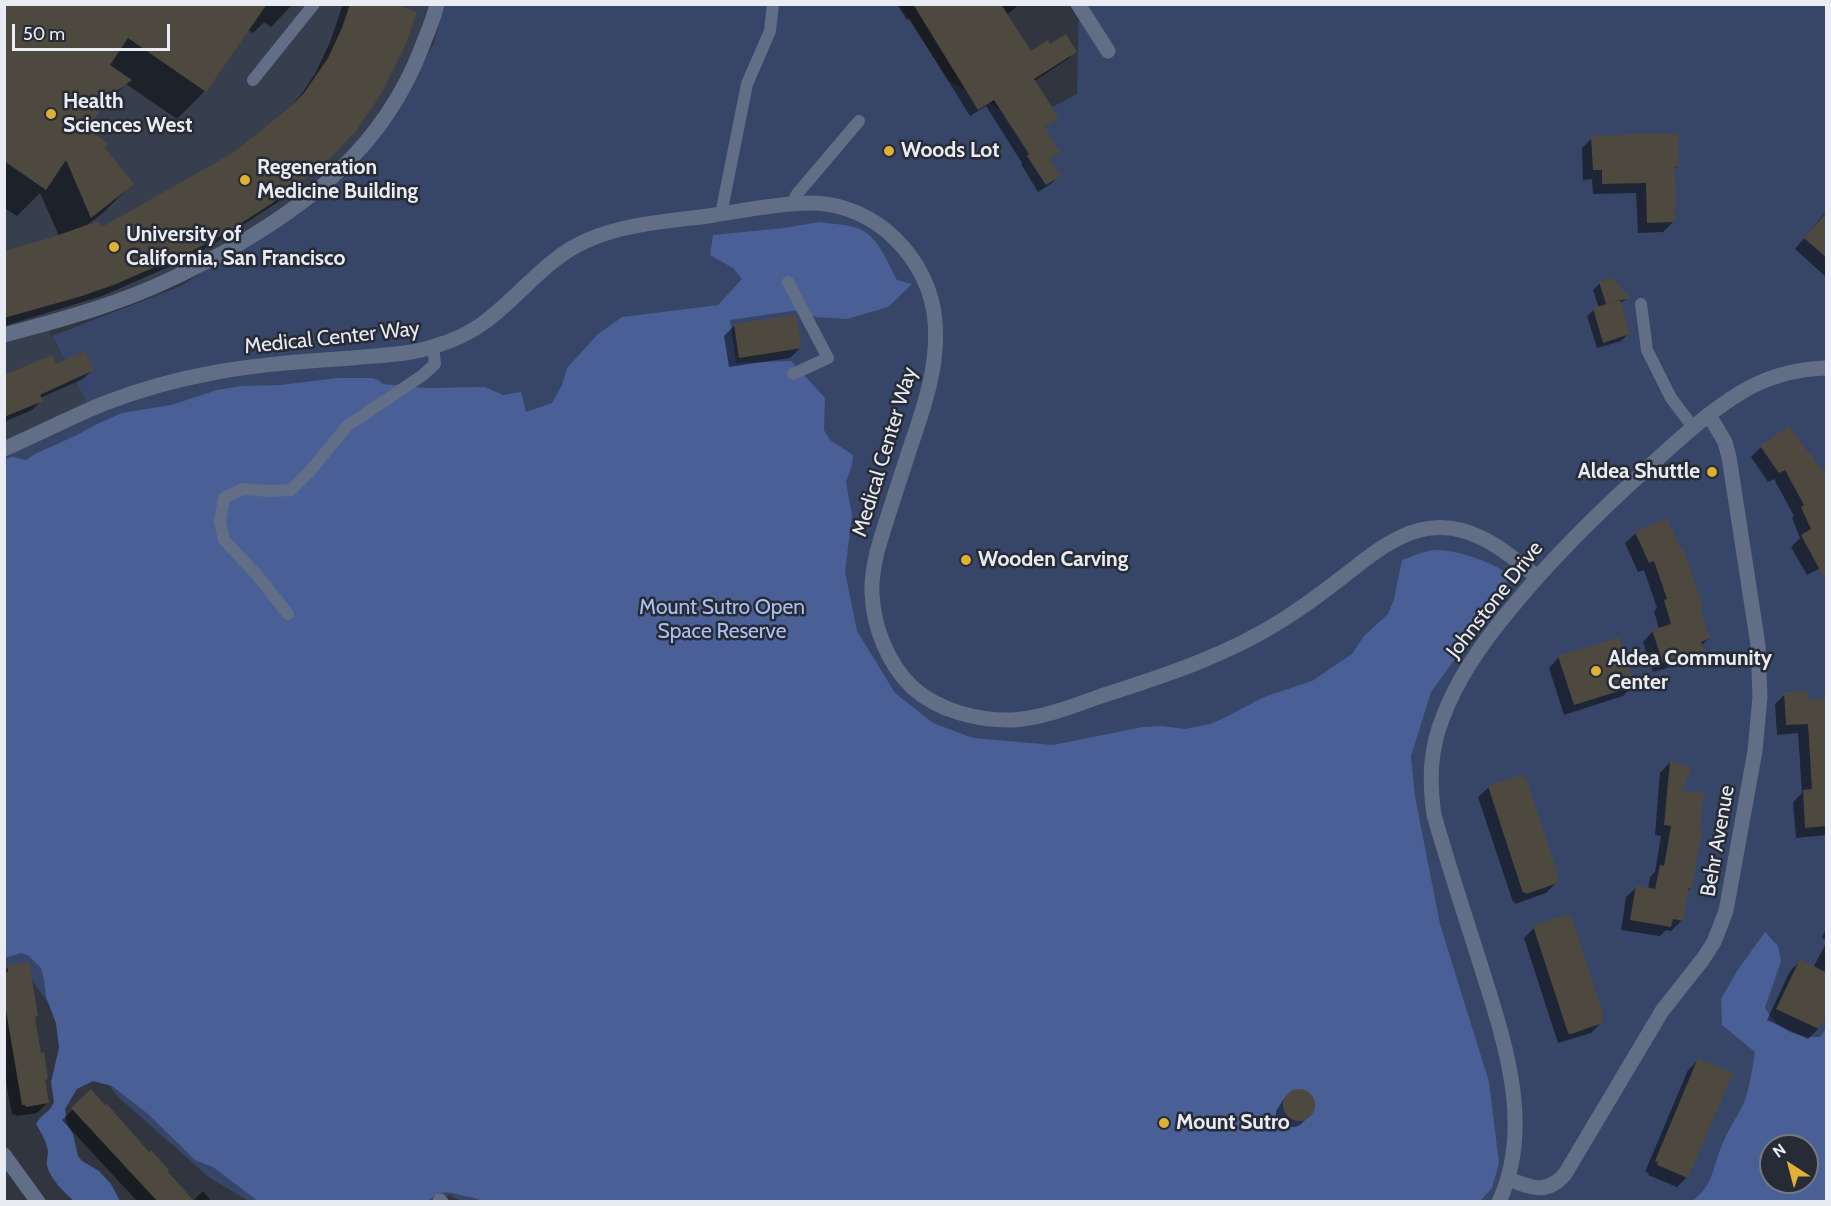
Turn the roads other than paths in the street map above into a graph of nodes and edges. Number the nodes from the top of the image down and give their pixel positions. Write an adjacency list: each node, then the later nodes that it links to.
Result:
1 (314, 4): 6 (lane)
2 (437, 4): 12 (street)
3 (773, 4): 9 (lane)
4 (1078, 4): 5 (street)
5 (1108, 51)
6 (253, 80)
7 (860, 121): 8 (lane)
8 (792, 204): 9 (street, Medical Center Way); 19 (street, Medical Center Way)
9 (721, 214): 13 (street, Medical Center Way)
10 (788, 282): 15 (lane)
11 (1641, 304): 17 (lane)
12 (4, 334)
13 (433, 347): 18 (street, Medical Center Way); 20 (lane)
14 (1827, 368): 16 (street, Johnstone Drive)
15 (793, 374)
16 (1709, 415): 17 (street, Johnstone Drive); 22 (street, Behr Avenue)
17 (1693, 428): 19 (street, Johnstone Drive)
18 (4, 448)
19 (1537, 577): 22 (street, Johnstone Drive)
20 (288, 614)
21 (4, 1155): 23 (street)
22 (1509, 1179): 24 (street, Johnstone Drive)
23 (38, 1202)
24 (1499, 1202)

